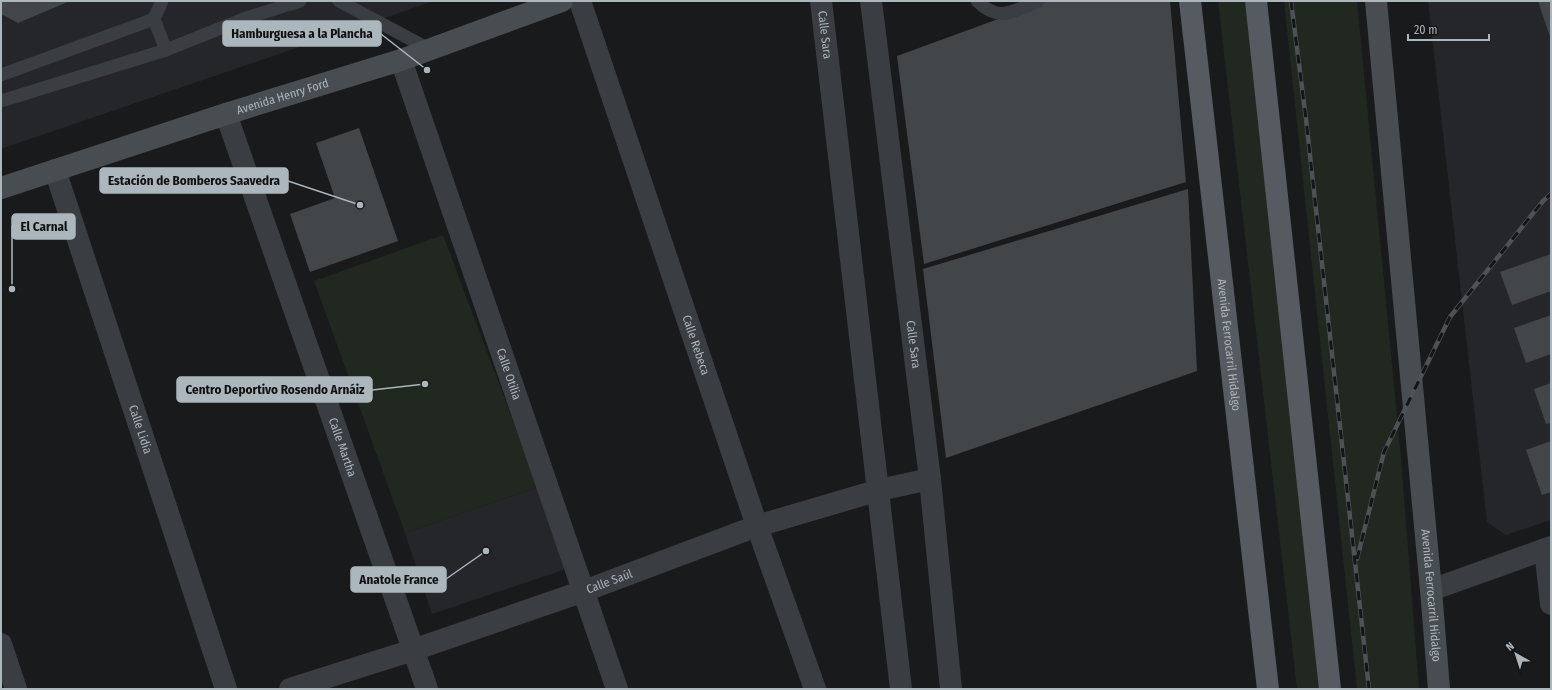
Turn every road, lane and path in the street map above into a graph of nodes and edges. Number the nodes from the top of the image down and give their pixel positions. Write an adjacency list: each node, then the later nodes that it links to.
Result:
1 (162, 1): 14 (lane)
2 (300, 1): 16 (lane)
3 (339, 1): 15 (lane)
4 (562, 1): 13 (street, Avenida Henry Ford)
5 (580, 1): 25 (street, Calle Rebeca)
6 (822, 1): 24 (street, Calle Sara)
7 (871, 1): 23 (street, Calle Sara)
8 (977, 1): 9 (lane)
9 (1038, 1)
10 (1190, 1): 40 (main road, Avenida Ferrocarril Hidalgo)
11 (1256, 1): 41 (main road)
12 (1376, 1): 27 (street, Avenida Ferrocarril Hidalgo)
13 (542, 5): 15 (street, Avenida Henry Ford)
14 (154, 19): 16 (lane); 18 (lane)
15 (429, 49): 17 (street, Avenida Henry Ford)
16 (166, 50): 19 (lane)
17 (401, 60): 20 (street, Avenida Henry Ford); 28 (street, Calle Otilia)
18 (1, 75)
19 (1, 101)
20 (226, 114): 21 (street, Avenida Henry Ford); 31 (street, Calle Martha)
21 (55, 170): 22 (street, Avenida Henry Ford); 33 (street, Calle Lidia)
22 (1, 188)
23 (930, 479): 24 (street, Calle Saúl); 39 (street, Calle Sara)
24 (878, 490): 25 (street, Calle Saúl); 38 (street, Calle Sara)
25 (757, 526): 28 (street, Calle Saúl); 37 (street, Calle Rebeca)
26 (1548, 548): 27 (street); 29 (street)
27 (1431, 590): 42 (street, Avenida Ferrocarril Hidalgo)
28 (584, 592): 31 (street, Calle Saúl); 36 (street, Calle Otilia)
29 (1551, 604)
30 (1, 644): 32 (street)
31 (413, 650): 34 (street, Calle Saúl); 35 (street, Calle Martha)
32 (16, 689)
33 (226, 689)
34 (290, 689)
35 (426, 689)
36 (617, 689)
37 (815, 689)
38 (901, 689)
39 (951, 689)
40 (1268, 689)
41 (1330, 689)
42 (1439, 689)

